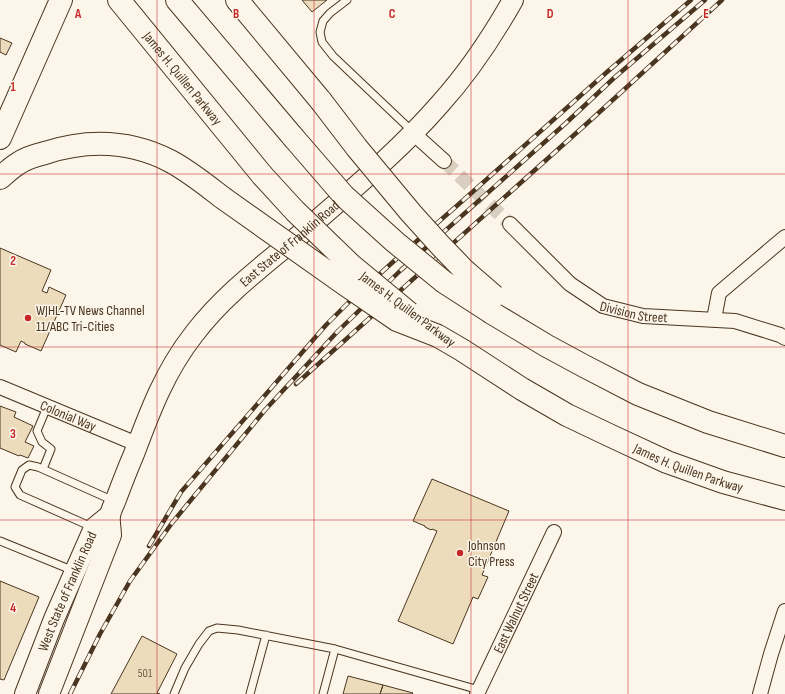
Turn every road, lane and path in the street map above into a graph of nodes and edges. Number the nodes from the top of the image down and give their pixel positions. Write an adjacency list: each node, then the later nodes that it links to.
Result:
1 (61, 0): 8 (main road)
2 (119, 0): 15 (main road, James H. Quillen Parkway, bridge)
3 (177, 0): 13 (main road, bridge)
4 (237, 0): 13 (main road, bridge)
5 (347, 0): 7 (lane)
6 (513, 0): 7 (main road, East State of Franklin Road)
7 (413, 133): 9 (street); 19 (main road, East State of Franklin Road)
8 (0, 138)
9 (444, 161)
10 (0, 178): 15 (main road, bridge)
11 (510, 224): 14 (street, Division Street)
12 (785, 237): 14 (street)
13 (493, 304): 20 (main road)
14 (714, 319): 16 (street, Division Street)
15 (438, 336): 22 (main road, James H. Quillen Parkway)
16 (785, 338)
17 (0, 387): 18 (street, Colonial Way)
18 (47, 407): 19 (street, Colonial Way); 21 (lane)
19 (137, 444): 23 (main road, East State of Franklin Road)
20 (783, 446)
21 (43, 469): 23 (lane); 24 (lane)
22 (785, 499)
23 (112, 508): 24 (main road, West State of Franklin Road); 34 (main road, West State of Franklin Road)
24 (94, 528): 27 (main road, West State of Franklin Road)
25 (554, 532): 31 (street, East Walnut Street)
26 (0, 541): 27 (lane)
27 (75, 572): 33 (main road, West State of Franklin Road)
28 (785, 611): 32 (street)
29 (266, 636): 30 (lane); 35 (lane); 36 (lane)
30 (335, 649): 31 (lane); 37 (lane)
31 (478, 692)
32 (762, 693)
33 (25, 694)
34 (49, 694)
35 (174, 694)
36 (250, 694)
37 (323, 694)

